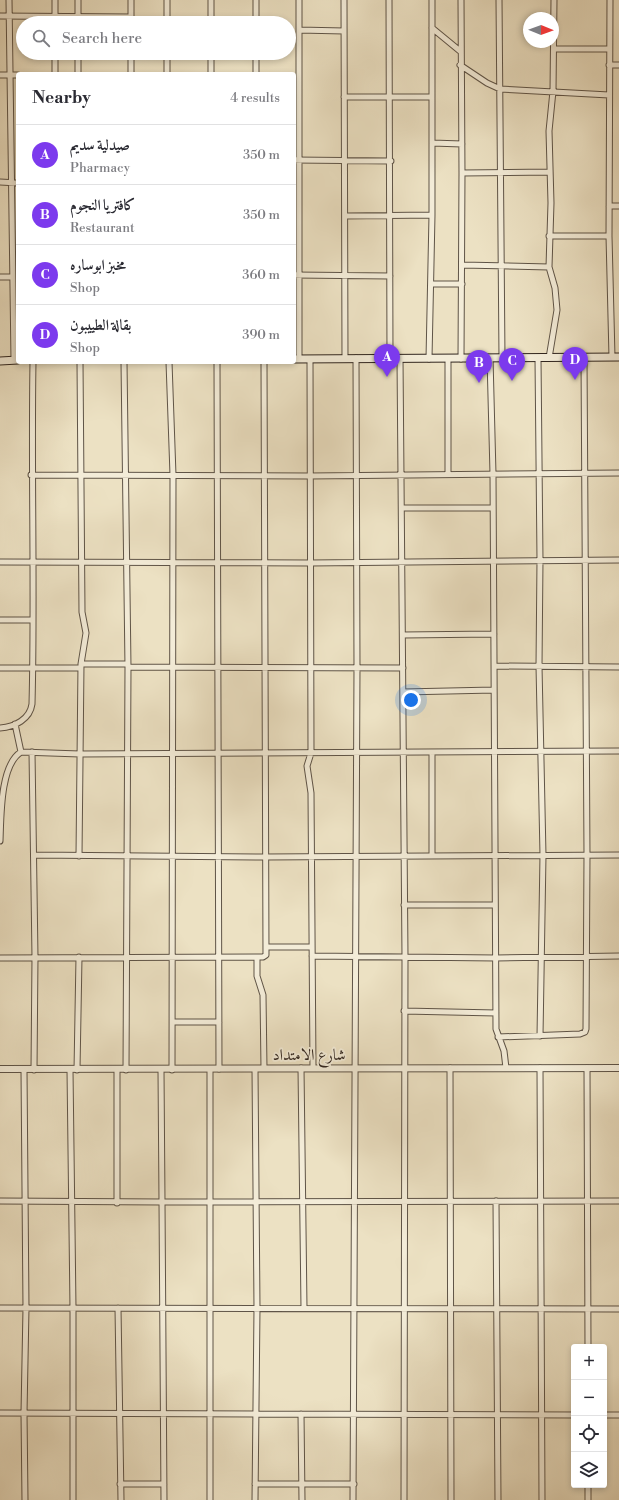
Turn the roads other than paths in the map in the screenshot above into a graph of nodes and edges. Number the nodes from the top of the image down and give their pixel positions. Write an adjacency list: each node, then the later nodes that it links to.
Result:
1 (9, 0): 17 (street)
2 (55, 0): 19 (street)
3 (78, 0): 20 (street)
4 (131, 0): 21 (street)
5 (167, 0): 22 (street)
6 (211, 0): 23 (street)
7 (256, 0): 24 (street)
8 (299, 0): 26 (street)
9 (344, 0): 27 (street)
10 (389, 0): 53 (street)
11 (432, 0): 25 (street)
12 (460, 0): 30 (street)
13 (499, 0): 49 (street)
14 (554, 0): 28 (street)
15 (610, 0): 29 (street)
16 (0, 16): 17 (street)
17 (9, 16): 18 (street); 46 (street)
18 (16, 16)
19 (55, 16)
20 (78, 16)
21 (131, 16)
22 (167, 16)
23 (211, 16)
24 (256, 16)
25 (432, 28): 30 (street); 54 (street)
26 (299, 30): 27 (street); 55 (street)
27 (344, 31): 52 (street)
28 (554, 49): 29 (street); 50 (street)
29 (609, 49): 38 (street)
30 (460, 51): 37 (street)
31 (55, 60): 40 (street)
32 (78, 60): 41 (street)
33 (131, 60): 42 (street)
34 (167, 60): 43 (street)
35 (211, 60): 44 (street)
36 (256, 60): 45 (street)
37 (460, 65): 49 (street); 57 (street)
38 (609, 65): 39 (street); 51 (street)
39 (619, 65)
40 (55, 72)
41 (78, 72)
42 (131, 72)
43 (167, 72)
44 (211, 72)
45 (256, 72)
46 (10, 75): 47 (street); 48 (street); 65 (street)
47 (16, 75)
48 (0, 76)
49 (500, 89): 50 (street); 63 (street)
50 (553, 92): 51 (street); 61 (street)
51 (609, 95): 67 (street)
52 (344, 96): 53 (street); 59 (street)
53 (390, 97): 54 (street); 60 (street)
54 (432, 97): 56 (street)
55 (297, 99): 58 (street)
56 (432, 143): 57 (street); 71 (street)
57 (462, 144): 62 (street)
58 (297, 160): 59 (street); 78 (street)
59 (345, 160): 60 (street); 69 (street)
60 (390, 161): 70 (street)
61 (550, 172): 63 (street); 72 (street)
62 (462, 173): 63 (street); 75 (street)
63 (501, 173): 76 (street)
64 (0, 182): 65 (street)
65 (11, 182): 66 (street); 74 (street)
66 (16, 182)
67 (609, 206): 68 (street); 73 (street)
68 (619, 206)
69 (345, 216): 70 (street); 79 (street)
70 (390, 216): 71 (street); 80 (street)
71 (432, 216): 83 (street)
72 (549, 236): 73 (street); 77 (street)
73 (609, 236): 87 (street)
74 (15, 241): 82 (street)
75 (462, 265): 76 (street); 84 (street)
76 (502, 267): 77 (street); 93 (street)
77 (550, 267): 95 (street)
78 (296, 275): 79 (street); 85 (street)
79 (345, 275): 80 (street); 88 (street)
80 (390, 276): 90 (street)
81 (0, 277): 82 (street)
82 (12, 277): 101 (street)
83 (431, 284): 84 (street); 98 (street)
84 (462, 284): 100 (street)
85 (296, 315): 96 (street)
86 (584, 357): 87 (main road); 95 (main road); 110 (street)
87 (616, 357)
88 (345, 358): 89 (main road); 97 (main road)
89 (356, 358): 90 (main road); 122 (street)
90 (390, 358): 91 (main road)
91 (400, 358): 98 (main road); 120 (street)
92 (490, 358): 93 (main road); 100 (main road); 115 (street)
93 (502, 358): 94 (main road)
94 (538, 358): 95 (main road); 109 (street)
95 (549, 358)
96 (296, 359): 97 (main road)
97 (310, 359): 121 (street)
98 (429, 359): 99 (main road)
99 (448, 359): 100 (main road); 114 (street)
100 (461, 359)
101 (16, 360): 102 (main road)
102 (0, 361)
103 (33, 364): 116 (street)
104 (80, 364): 112 (street)
105 (124, 364): 113 (street)
106 (169, 364): 117 (street)
107 (217, 364): 118 (street)
108 (264, 364): 119 (street)
109 (540, 473): 110 (street); 115 (street); 125 (street)
110 (586, 473): 111 (street); 126 (street)
111 (619, 473)
112 (81, 474): 113 (street); 116 (street); 132 (street)
113 (125, 474): 117 (street); 136 (street)
114 (448, 474): 115 (street); 120 (street)
115 (493, 474): 124 (street)
116 (31, 475): 130 (street)
117 (173, 475): 118 (street); 137 (street)
118 (217, 475): 119 (street); 138 (street)
119 (263, 475): 121 (street); 133 (street)
120 (402, 475): 122 (street); 123 (street)
121 (310, 476): 122 (street); 134 (street)
122 (356, 476): 135 (street)
123 (402, 508): 124 (street); 131 (street)
124 (493, 508): 128 (street)
125 (540, 560): 126 (street); 128 (street); 146 (street)
126 (586, 560): 127 (street); 147 (street)
127 (619, 560)
128 (493, 561): 131 (street); 141 (street)
129 (0, 562): 130 (street)
130 (34, 562): 132 (street); 140 (street)
131 (403, 562): 135 (street); 142 (street)
132 (82, 563): 136 (street); 143 (street)
133 (265, 563): 134 (street); 138 (street); 156 (street)
134 (310, 563): 135 (street); 153 (street)
135 (357, 563): 154 (street)
136 (127, 564): 137 (street); 144 (street)
137 (173, 564): 138 (street); 151 (street)
138 (218, 564): 152 (street)
139 (0, 620): 140 (street)
140 (33, 620): 150 (street)
141 (494, 634): 142 (street); 145 (street)
142 (403, 635): 155 (street)
143 (81, 666): 144 (street); 150 (street); 174 (street)
144 (128, 666): 151 (street); 175 (street)
145 (494, 666): 146 (street); 157 (street)
146 (539, 666): 147 (street); 167 (street)
147 (587, 666): 148 (street); 168 (street)
148 (619, 667)
149 (0, 668): 150 (street)
150 (33, 668): 159 (street)
151 (172, 668): 152 (street); 169 (street)
152 (218, 668): 156 (street); 170 (street)
153 (311, 668): 154 (street); 156 (street); 172 (street)
154 (357, 668): 155 (street); 173 (street)
155 (404, 668): 158 (street)
156 (264, 669): 171 (street)
157 (494, 690): 158 (street); 166 (street)
158 (403, 692): 164 (street)
159 (15, 724): 160 (street); 162 (street)
160 (0, 728)
161 (619, 751): 168 (street)
162 (21, 752): 163 (street); 176 (street)
163 (32, 752): 174 (street); 178 (street)
164 (404, 752): 165 (street); 173 (street); 179 (street)
165 (432, 752): 166 (street); 180 (street)
166 (494, 752): 167 (street); 181 (street)
167 (541, 752): 168 (street); 182 (street)
168 (587, 752): 183 (street)
169 (171, 753): 170 (street); 175 (street); 187 (street)
170 (218, 753): 171 (street); 188 (street)
171 (264, 753): 172 (street); 189 (street)
172 (310, 753): 173 (street); 190 (street)
173 (357, 753): 191 (street)
174 (80, 754): 175 (street); 185 (street)
175 (128, 754): 186 (street)
176 (0, 812): 177 (street)
177 (0, 841)
178 (34, 855): 185 (street); 199 (street)
179 (404, 855): 180 (street); 191 (street); 192 (street)
180 (432, 855): 181 (street)
181 (495, 855): 182 (street); 193 (street)
182 (543, 855): 183 (street); 205 (street)
183 (587, 855): 184 (street); 206 (street)
184 (619, 855)
185 (79, 856): 186 (street)
186 (127, 856): 187 (street); 201 (street)
187 (171, 856): 188 (street); 202 (street)
188 (219, 856): 189 (street); 196 (street)
189 (265, 856): 190 (street); 194 (street)
190 (311, 856): 191 (street); 195 (street)
191 (356, 856): 204 (street)
192 (404, 905): 193 (street); 208 (street)
193 (495, 905): 209 (street)
194 (266, 947): 195 (street); 203 (street)
195 (312, 947): 197 (street)
196 (220, 956): 202 (street); 203 (street); 213 (street)
197 (312, 956): 204 (street); 218 (street)
198 (619, 956): 206 (street)
199 (35, 957): 200 (street); 207 (street); 231 (street)
200 (79, 957): 201 (street); 232 (street)
201 (126, 957): 202 (street); 234 (street)
202 (172, 957): 212 (street)
203 (257, 957): 216 (street)
204 (355, 957): 208 (street); 219 (street)
205 (542, 957): 206 (street); 209 (street); 214 (street)
206 (587, 957): 214 (street)
207 (0, 958)
208 (405, 958): 209 (street); 210 (street)
209 (496, 958): 211 (street)
210 (404, 1011): 211 (street); 220 (street)
211 (496, 1013): 215 (street)
212 (172, 1022): 213 (street); 236 (street)
213 (219, 1022): 228 (street)
214 (540, 1036): 215 (street)
215 (498, 1037): 222 (street)
216 (264, 1068): 217 (street, شارع الامتداد); 229 (street, شارع الامتداد)
217 (302, 1068): 218 (street, شارع الامتداد); 239 (street)
218 (314, 1068): 219 (street, شارع الامتداد)
219 (355, 1068): 220 (street, شارع الامتداد); 251 (street)
220 (404, 1068): 221 (street, شارع الامتداد); 248 (street)
221 (450, 1068): 222 (street, شارع الامتداد); 240 (street)
222 (506, 1068): 223 (street, شارع الامتداد)
223 (540, 1068): 224 (street, شارع الامتداد); 242 (street)
224 (587, 1068): 225 (street, شارع الامتداد); 243 (street)
225 (619, 1068)
226 (0, 1069): 230 (street, شارع الامتداد)
227 (210, 1069): 228 (street, شارع الامتداد); 236 (street, شارع الامتداد); 247 (street)
228 (219, 1069): 229 (street, شارع الامتداد)
229 (255, 1069): 238 (street)
230 (24, 1070): 231 (street, شارع الامتداد); 244 (street)
231 (34, 1070): 232 (street, شارع الامتداد)
232 (74, 1070): 233 (street, شارع الامتداد); 245 (street)
233 (117, 1070): 234 (street, شارع الامتداد); 250 (street)
234 (126, 1070): 235 (street, شارع الامتداد)
235 (161, 1070): 236 (street, شارع الامتداد); 246 (street)
236 (172, 1070)
237 (0, 1201): 244 (street)
238 (256, 1201): 239 (street); 247 (street); 259 (street)
239 (302, 1201): 251 (street); 260 (street)
240 (450, 1201): 241 (street); 248 (street); 263 (street)
241 (496, 1201): 242 (street); 253 (street)
242 (541, 1201): 243 (street); 264 (street)
243 (588, 1201): 249 (street); 265 (street)
244 (26, 1202): 245 (street); 255 (street)
245 (72, 1202): 250 (street); 256 (street)
246 (162, 1202): 247 (street); 250 (street); 258 (street)
247 (210, 1202): 252 (street)
248 (405, 1202): 251 (street); 262 (street)
249 (619, 1202)
250 (117, 1203)
251 (356, 1203): 261 (street)
252 (210, 1307): 258 (street); 259 (street); 275 (street)
253 (498, 1307): 263 (street); 264 (street); 279 (street)
254 (0, 1308): 255 (street)
255 (26, 1308): 256 (street); 269 (street)
256 (73, 1308): 257 (street); 272 (street)
257 (118, 1308): 258 (street); 273 (street)
258 (162, 1308): 274 (street)
259 (257, 1308): 260 (street); 276 (street)
260 (304, 1308): 261 (street)
261 (356, 1308): 262 (street); 270 (street)
262 (405, 1308): 263 (street); 271 (street)
263 (450, 1308): 278 (street)
264 (541, 1308): 265 (street); 280 (street)
265 (588, 1308): 266 (street); 267 (street)
266 (619, 1308)
267 (588, 1344)
268 (0, 1413): 269 (street)
269 (24, 1413): 272 (street); 290 (street)
270 (354, 1413): 271 (street); 277 (street); 288 (street)
271 (405, 1413): 278 (street); 298 (street)
272 (73, 1414): 273 (street); 291 (street)
273 (119, 1414): 274 (street); 284 (street)
274 (164, 1414): 275 (street); 285 (street)
275 (211, 1414): 276 (street); 294 (street)
276 (256, 1414): 277 (street); 286 (street)
277 (301, 1414): 287 (street)
278 (450, 1414): 279 (street); 299 (street)
279 (496, 1414): 280 (street); 300 (street)
280 (541, 1415): 281 (street); 301 (street)
281 (571, 1415)
282 (607, 1415): 283 (street)
283 (619, 1415)
284 (120, 1484): 285 (street); 292 (street)
285 (164, 1484): 293 (street)
286 (255, 1484): 287 (street); 295 (street)
287 (302, 1484): 288 (street); 296 (street)
288 (354, 1484): 297 (street)
289 (588, 1488): 302 (street)
290 (25, 1500)
291 (73, 1500)
292 (121, 1500)
293 (164, 1500)
294 (210, 1500)
295 (255, 1500)
296 (302, 1500)
297 (353, 1500)
298 (404, 1500)
299 (451, 1500)
300 (498, 1500)
301 (542, 1500)
302 (588, 1500)

